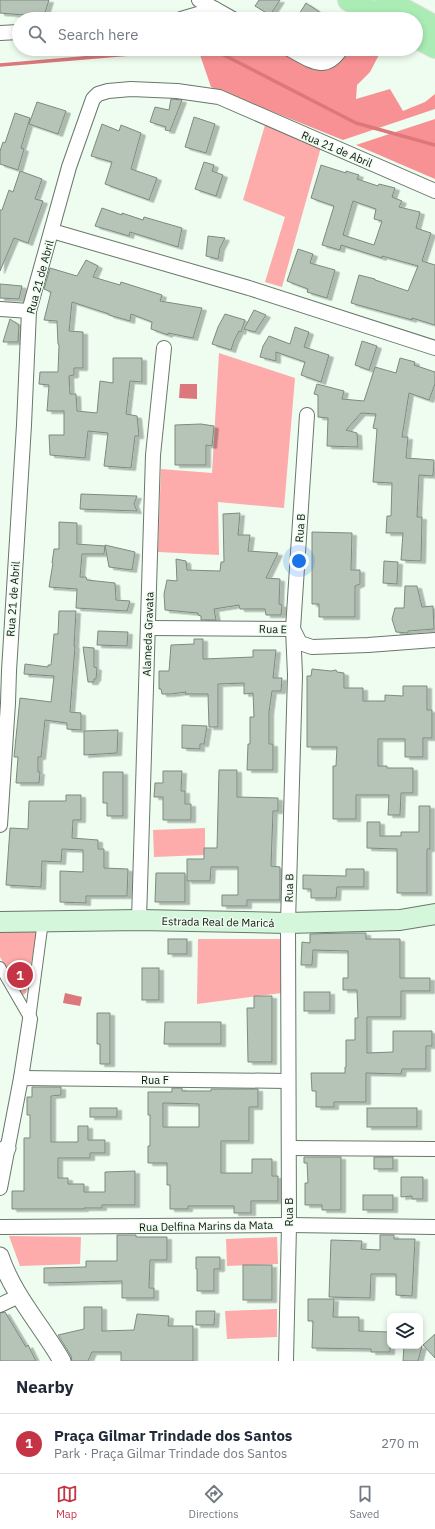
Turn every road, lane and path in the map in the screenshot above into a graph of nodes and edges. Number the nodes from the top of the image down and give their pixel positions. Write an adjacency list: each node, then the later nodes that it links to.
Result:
1 (198, 0): 3 (street)
2 (370, 8): 6 (main road)
3 (215, 9): 4 (street); 5 (street)
4 (204, 12)
5 (220, 12)
6 (384, 12)
7 (423, 23): 8 (main road)
8 (435, 27)
9 (12, 32): 10 (street)
10 (0, 33)
11 (423, 41): 12 (main road)
12 (435, 47)
13 (302, 56): 14 (street)
14 (337, 56)
15 (435, 191): 16 (street, Rua 21 de Abril)
16 (52, 231): 18 (street, Rua 21 de Abril); 20 (street)
17 (0, 309): 18 (street)
18 (29, 311): 25 (street, Rua 21 de Abril)
19 (164, 348): 22 (street, Alameda Gravata)
20 (435, 348)
21 (307, 415): 23 (street, Rua B)
22 (149, 628): 23 (street, Rua E); 27 (street, Alameda Gravata)
23 (293, 629): 24 (street, Rua E); 30 (street, Rua B)
24 (435, 640)
25 (0, 825)
26 (435, 914): 30 (main road, Estrada Real de Maricá)
27 (139, 920): 28 (main road, Estrada Real de Maricá); 30 (main road, Estrada Real de Maricá)
28 (43, 921): 29 (main road, Estrada Real de Maricá); 32 (street)
29 (0, 922)
30 (288, 923): 34 (street, Rua B)
31 (0, 967): 32 (street)
32 (30, 1019): 33 (street)
33 (21, 1078): 34 (street, Rua F); 37 (street)
34 (288, 1081): 35 (street, Rua B)
35 (288, 1148): 36 (street); 39 (street, Rua B)
36 (435, 1149)
37 (3, 1150): 38 (street)
38 (0, 1188)
39 (289, 1225): 40 (street, Rua Delfina Marins da Mata); 41 (street, Rua Delfina Marins da Mata); 46 (street, Rua B)
40 (0, 1227)
41 (435, 1227)
42 (0, 1256): 43 (street)
43 (19, 1296): 44 (street); 45 (street)
44 (0, 1305)
45 (62, 1361)
46 (286, 1361)

